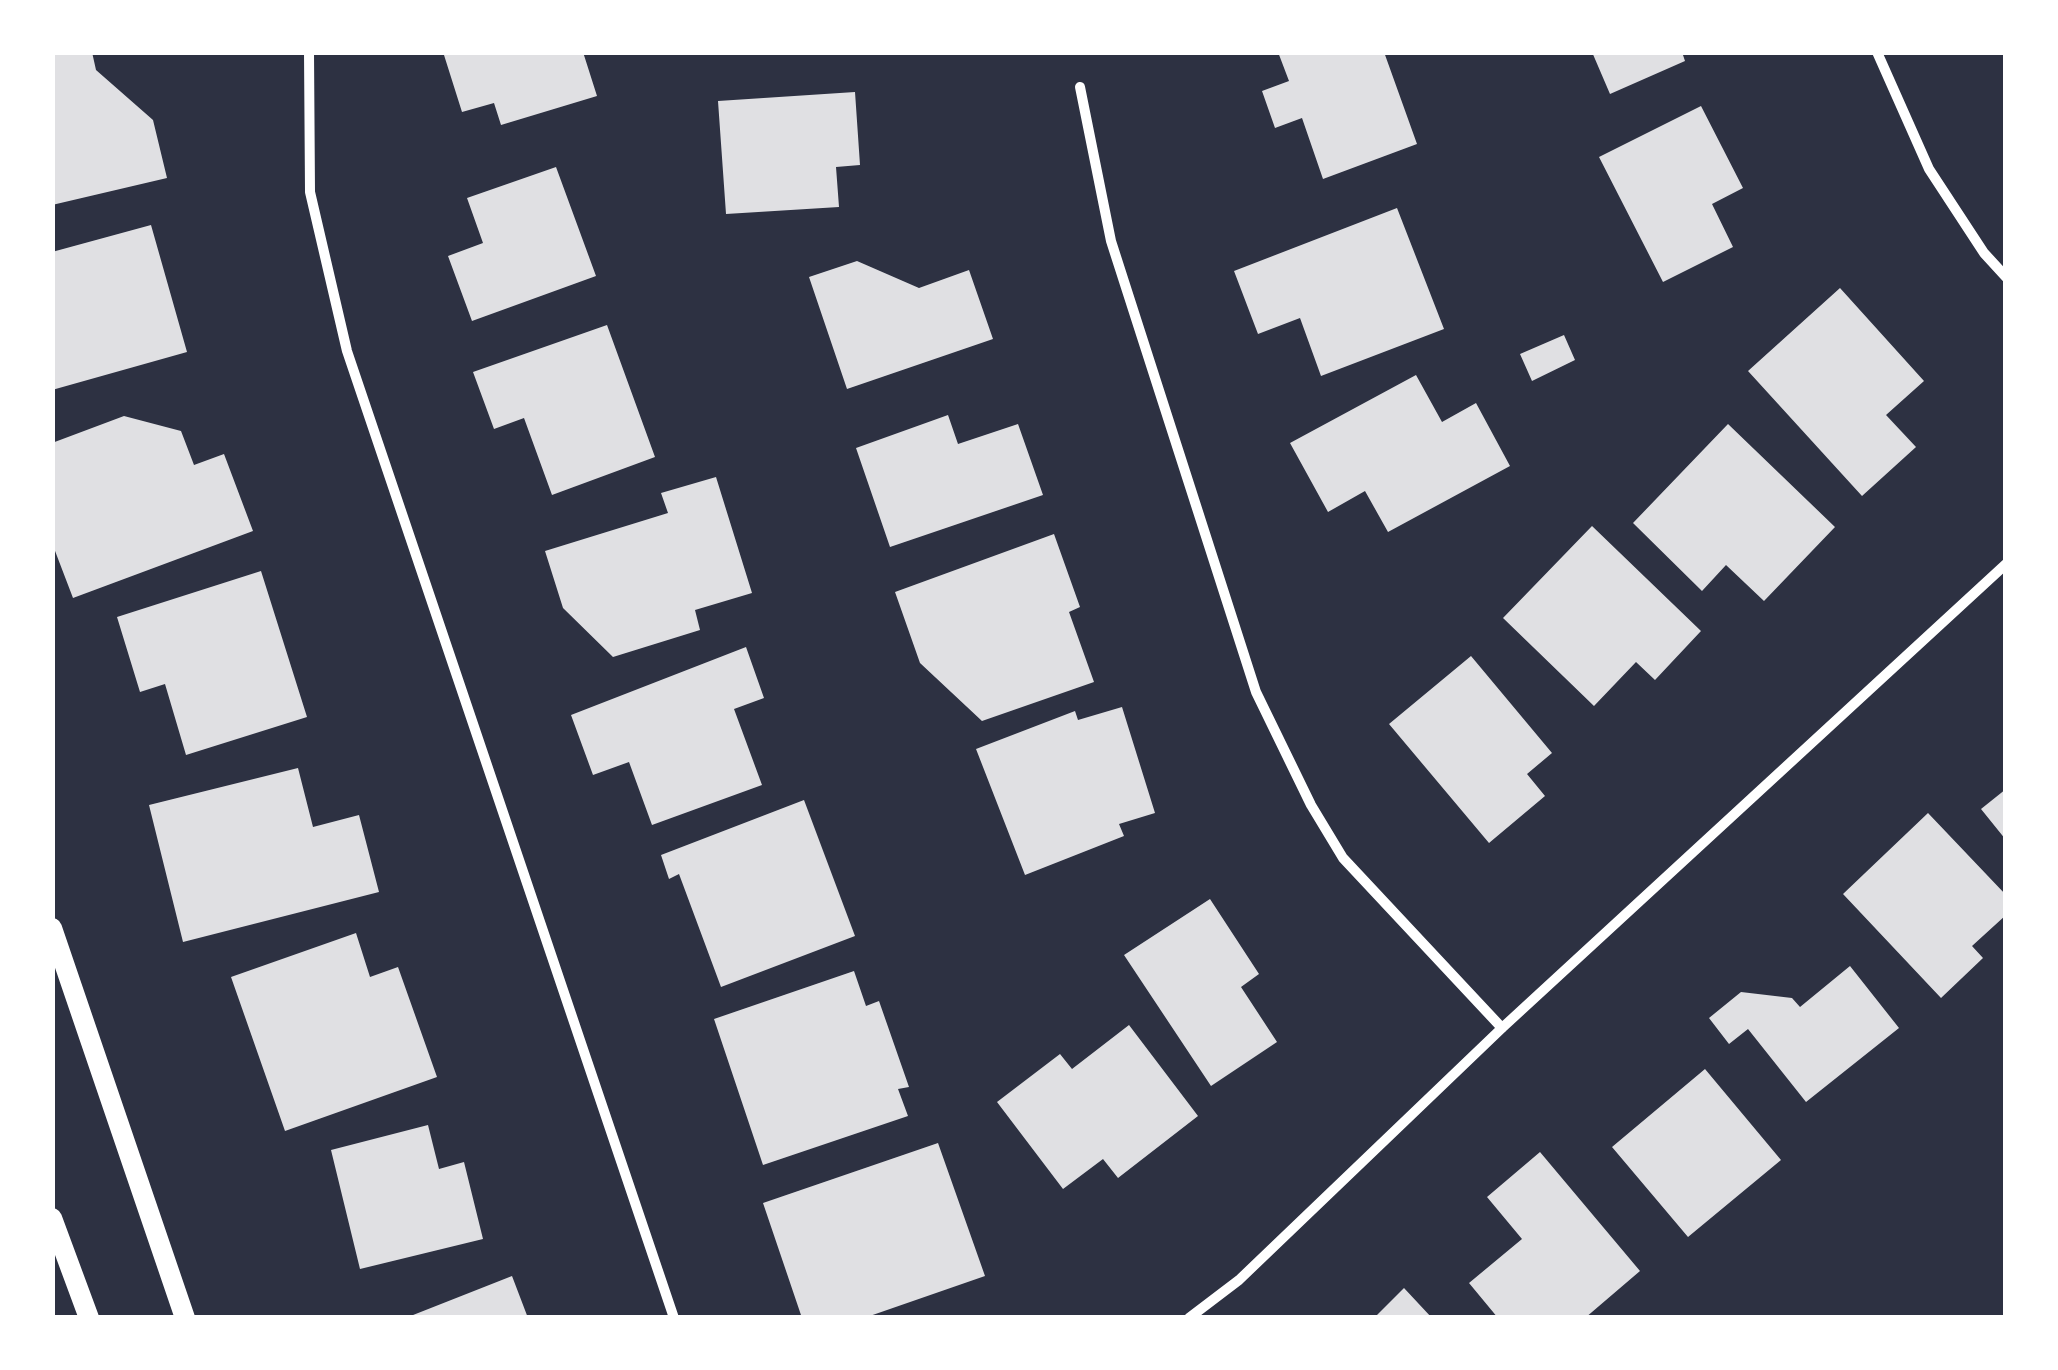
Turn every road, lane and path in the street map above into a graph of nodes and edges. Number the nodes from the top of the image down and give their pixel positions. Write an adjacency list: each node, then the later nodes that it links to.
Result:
1 (309, 52): 11 (street)
2 (1877, 52): 4 (street)
3 (1080, 87): 7 (street)
4 (2006, 277)
5 (2006, 564): 7 (street)
6 (52, 928): 10 (main road)
7 (1502, 1028): 12 (street)
8 (52, 1218): 9 (main road)
9 (89, 1318)
10 (185, 1318)
11 (674, 1318)
12 (1189, 1318)

